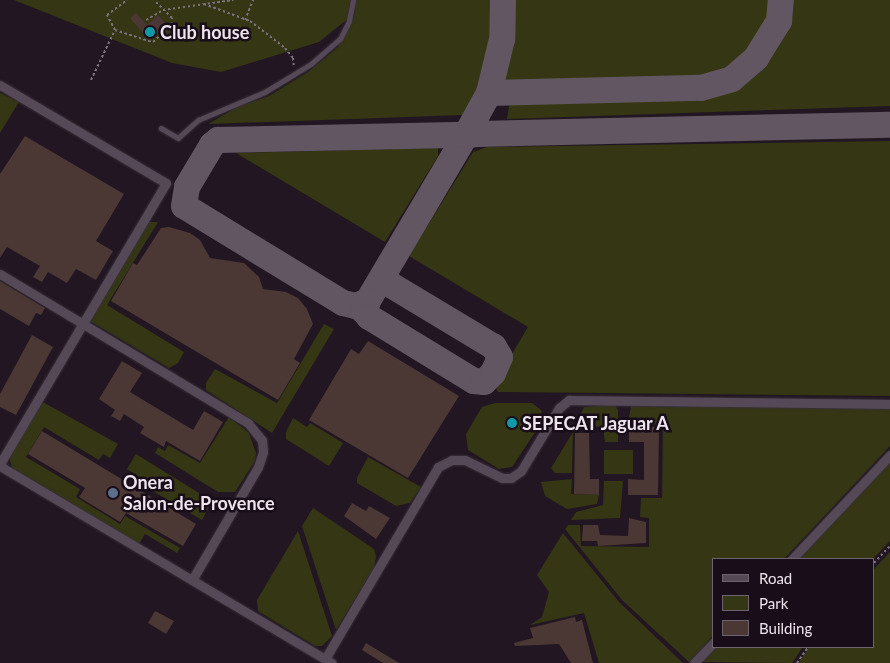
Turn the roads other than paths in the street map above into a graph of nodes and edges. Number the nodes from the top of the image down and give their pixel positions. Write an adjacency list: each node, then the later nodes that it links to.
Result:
1 (354, 0): 3 (lane)
2 (0, 85): 5 (street)
3 (161, 128)
4 (0, 274): 5 (street)
5 (82, 323): 8 (street); 10 (street)
6 (890, 404): 12 (street)
7 (890, 455): 9 (street)
8 (0, 465): 10 (street)
9 (793, 558)
10 (192, 580): 12 (street)
11 (712, 644): 13 (street)
12 (328, 661)
13 (694, 663)

